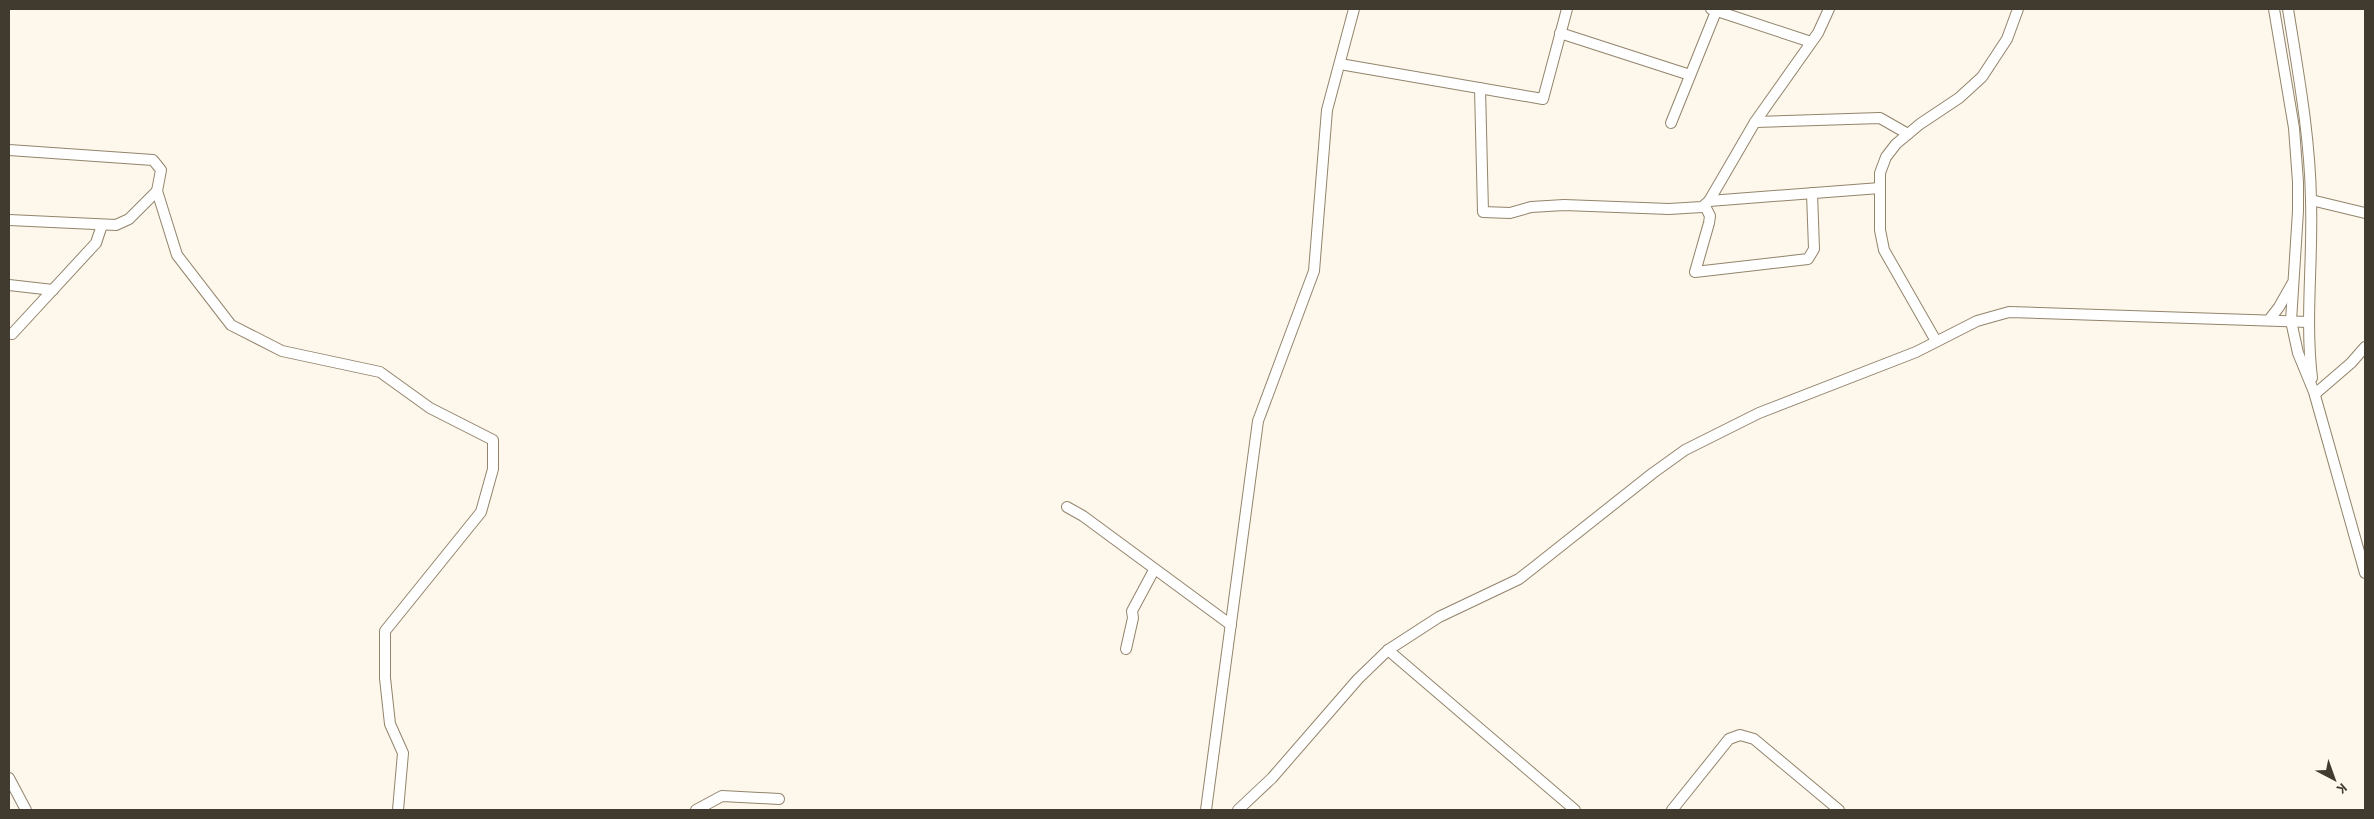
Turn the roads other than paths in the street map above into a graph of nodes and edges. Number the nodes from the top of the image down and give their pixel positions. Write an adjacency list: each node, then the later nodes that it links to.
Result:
1 (1354, 9): 10 (street)
2 (1567, 9): 8 (street)
3 (1715, 9): 9 (street); 11 (street)
4 (1829, 9): 9 (street)
5 (2018, 9): 15 (street)
6 (2274, 9): 25 (street)
7 (2288, 9): 20 (street)
8 (1560, 33): 11 (street); 12 (street)
9 (1811, 42): 13 (street)
10 (1340, 64): 12 (street); 38 (street)
11 (1690, 75): 14 (street)
12 (1480, 88): 21 (street)
13 (1755, 122): 15 (street); 21 (street)
14 (1671, 123)
15 (1908, 134): 17 (street)
16 (9, 152): 18 (street)
17 (1880, 188): 19 (street); 32 (street)
18 (157, 191): 24 (street); 44 (street)
19 (1812, 193): 21 (street); 21 (street)
20 (2311, 200): 22 (street); 30 (street)
21 (1707, 204)
22 (2365, 213)
23 (9, 220): 24 (street)
24 (102, 226): 27 (street)
25 (2294, 281): 28 (street); 29 (street)
26 (9, 285): 27 (street)
27 (53, 290): 31 (street)
28 (2268, 320): 29 (street); 32 (street)
29 (2291, 321): 30 (street); 34 (street)
30 (2308, 322): 34 (street)
31 (12, 334)
32 (1936, 341): 40 (street)
33 (2365, 347): 34 (street)
34 (2314, 393): 37 (street)
35 (1067, 507): 36 (street)
36 (1154, 570): 38 (street); 39 (street)
37 (2365, 573)
38 (1231, 625): 46 (street)
39 (1126, 648)
40 (1388, 650): 47 (street); 48 (street)
41 (9, 778): 43 (street)
42 (778, 799): 45 (street)
43 (26, 810)
44 (398, 810)
45 (696, 810)
46 (1206, 810)
47 (1238, 810)
48 (1575, 810)
49 (1672, 810): 50 (street)
50 (1839, 810)

